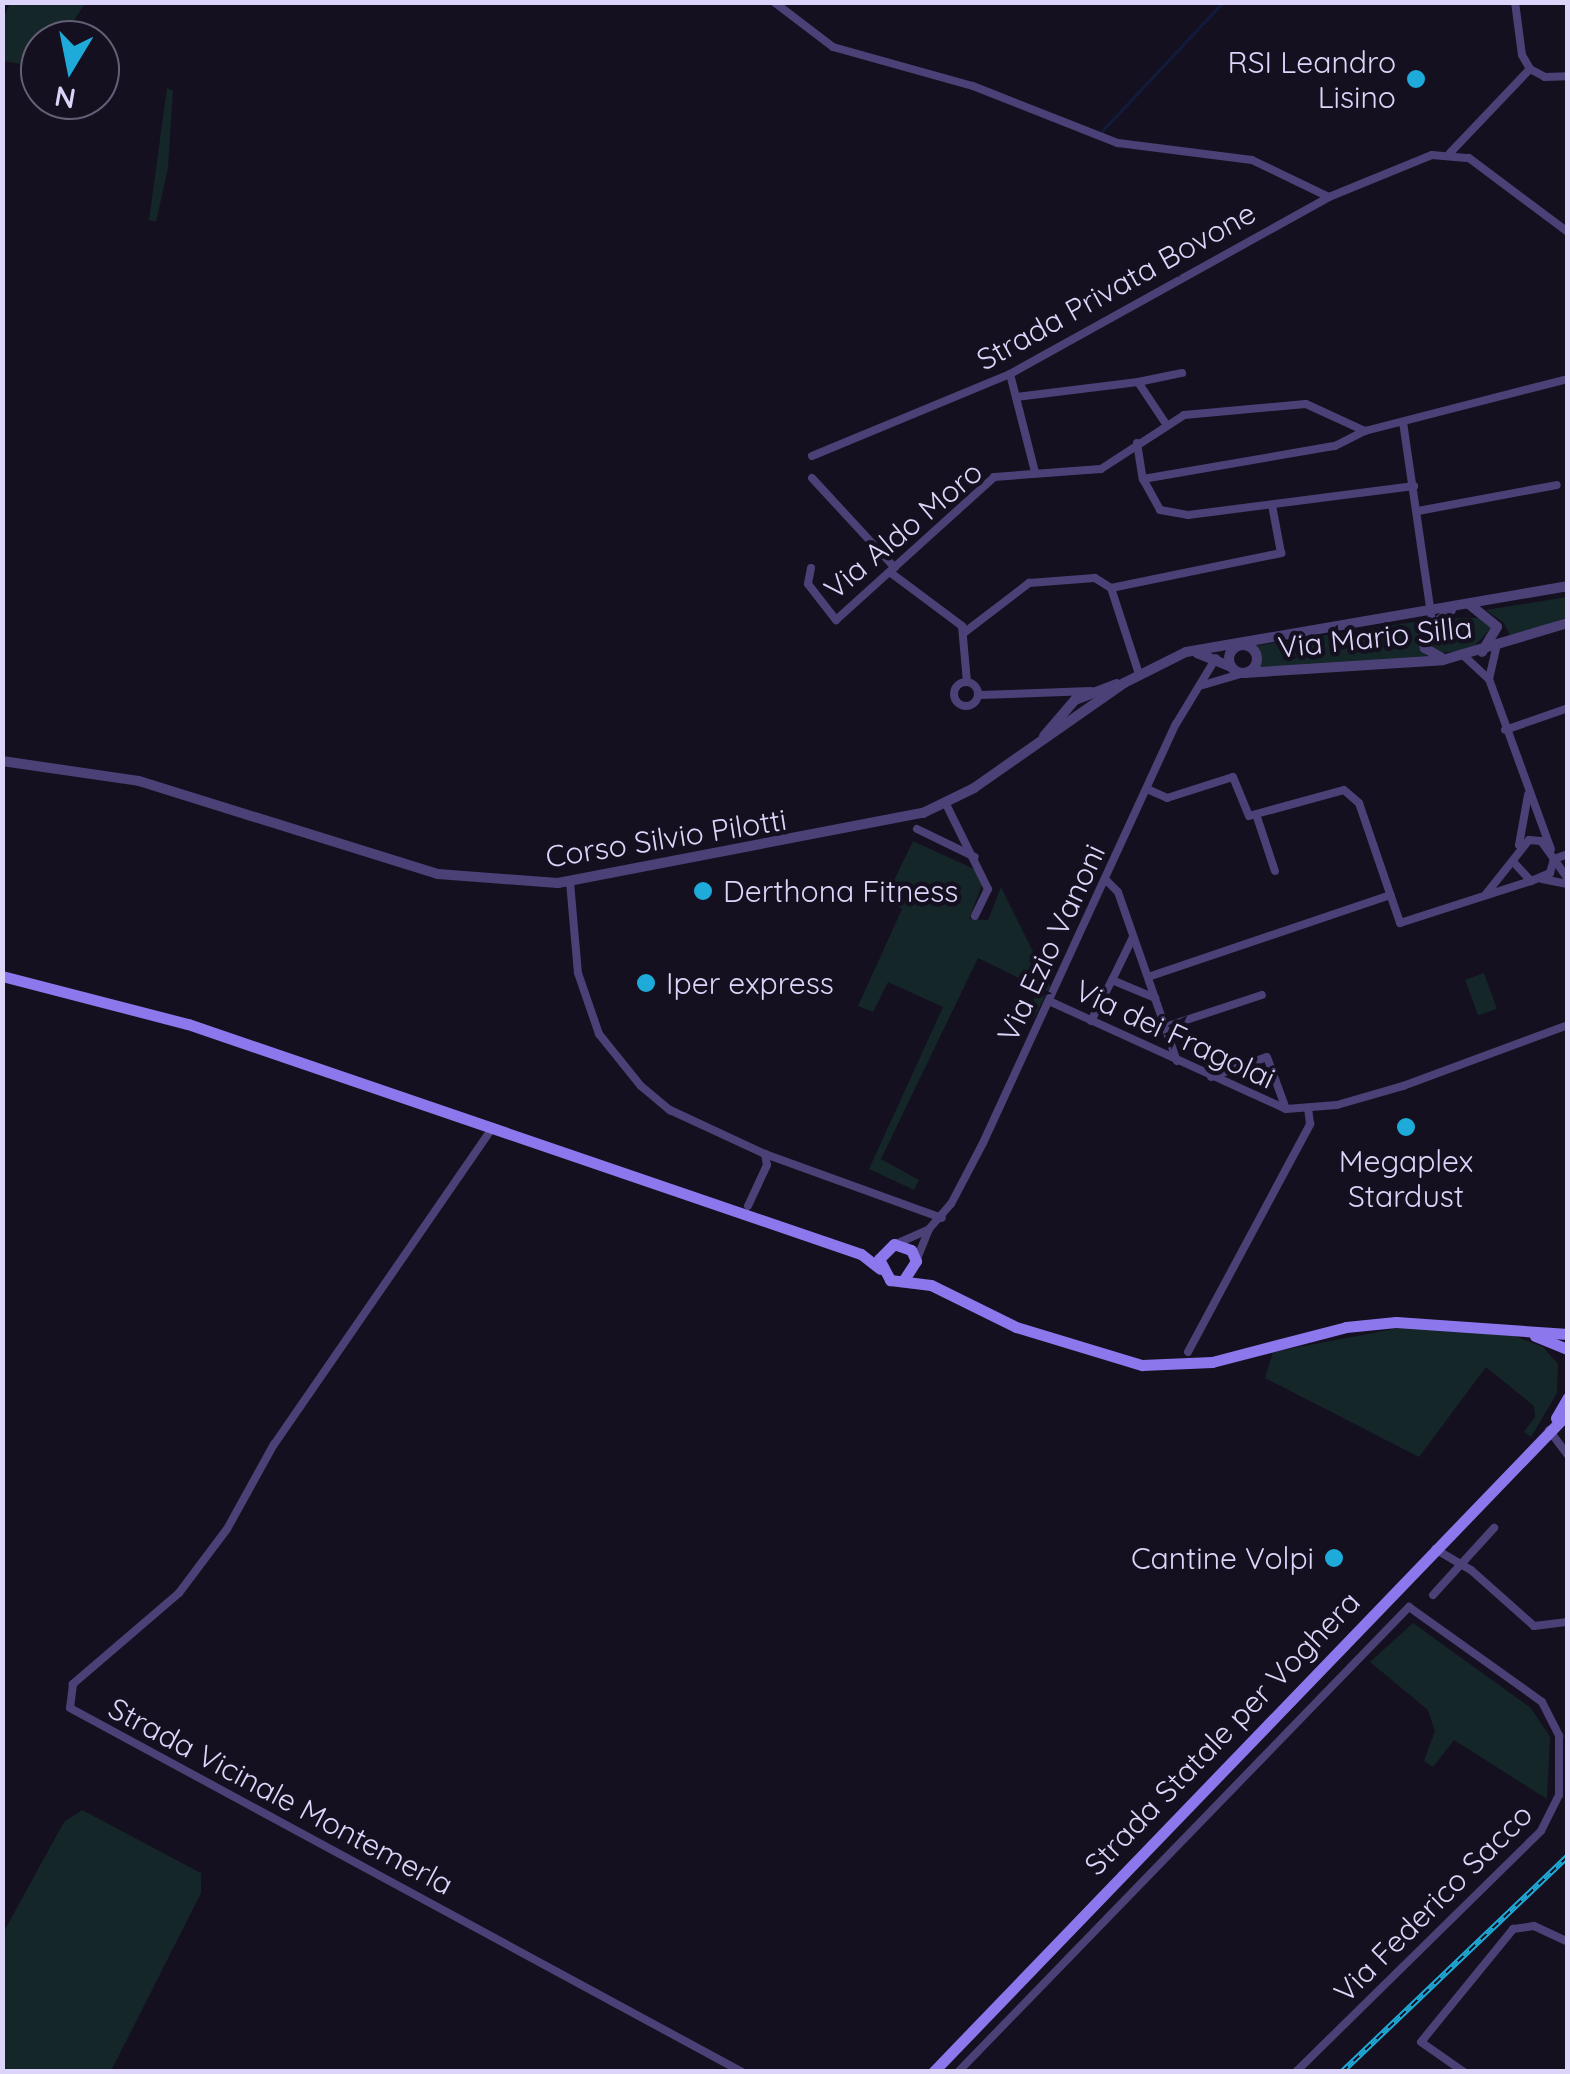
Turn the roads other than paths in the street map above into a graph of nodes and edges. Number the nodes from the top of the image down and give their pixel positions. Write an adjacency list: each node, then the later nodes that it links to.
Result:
1 (774, 2): 6 (street)
2 (1515, 2): 3 (street)
3 (1530, 69): 4 (street); 5 (street)
4 (1568, 76)
5 (1450, 154): 6 (street, Strada Privata Bovone); 7 (street)
6 (1328, 197): 9 (street, Strada Privata Bovone)
7 (1568, 232)
8 (1182, 373): 11 (street)
9 (1010, 374): 12 (street); 17 (street, Strada Privata Bovone)
10 (1568, 379): 13 (street)
11 (1138, 382): 12 (street); 14 (street)
12 (1016, 397): 18 (street)
13 (1403, 422): 15 (street); 22 (street)
14 (1166, 424): 15 (street, Via Aldo Moro); 16 (street, Via Aldo Moro)
15 (1365, 430): 20 (street)
16 (1137, 443): 18 (street, Via Aldo Moro); 20 (street)
17 (812, 456)
18 (1035, 472): 26 (street, Via Aldo Moro)
19 (812, 478): 26 (street)
20 (1144, 479): 23 (street)
21 (1557, 485): 24 (street)
22 (1414, 486): 23 (street); 24 (street)
23 (1272, 505): 28 (street)
24 (1418, 510): 31 (street)
25 (811, 568): 26 (street, Via Aldo Moro)
26 (893, 571): 34 (street)
27 (1568, 586): 29 (street, Corso Silvio Pilotti)
28 (1111, 588): 34 (street); 44 (street)
29 (1469, 604): 30 (street, Corso Silvio Pilotti); 38 (street)
30 (1456, 606): 31 (street, Corso Silvio Pilotti); 32 (street)
31 (1434, 610): 32 (street); 35 (street, Corso Silvio Pilotti)
32 (1432, 622): 41 (street)
33 (1568, 623): 36 (street, Via Mario Silla)
34 (965, 632): 46 (street)
35 (1242, 646): 37 (street, Corso Silvio Pilotti); 42 (street); 43 (street)
36 (1496, 648): 38 (street, Via Mario Silla); 45 (street)
37 (1186, 652): 40 (street); 44 (street, Corso Silvio Pilotti)
38 (1481, 652): 39 (street, Via Mario Silla)
39 (1464, 656): 41 (street, Via Mario Silla); 45 (street)
40 (1216, 658): 42 (street); 48 (street, Via Ezio Vanoni)
41 (1444, 660): 43 (street, Via Mario Silla)
42 (1231, 667): 43 (street)
43 (1244, 673): 48 (street)
44 (1140, 674): 47 (street, Corso Silvio Pilotti)
45 (1489, 678): 55 (street)
46 (967, 682): 51 (street); 51 (street)
47 (1124, 683): 50 (street, Corso Silvio Pilotti); 54 (street, Corso Silvio Pilotti)
48 (1199, 687): 58 (street, Via Ezio Vanoni)
49 (1052, 689): 50 (street); 51 (street); 52 (street)
50 (1086, 694): 52 (street, Corso Silvio Pilotti); 54 (street)
51 (979, 695)
52 (1069, 708): 54 (street); 56 (street, Corso Silvio Pilotti)
53 (1568, 708): 55 (street)
54 (1084, 712): 56 (street, Corso Silvio Pilotti)
55 (1505, 730): 59 (street)
56 (1033, 748): 60 (street, Corso Silvio Pilotti)
57 (2, 760): 73 (street, Corso Silvio Pilotti)
58 (1147, 789): 61 (street); 70 (street, Via Ezio Vanoni)
59 (1528, 795): 63 (street); 64 (street)
60 (945, 802): 66 (street); 73 (street, Corso Silvio Pilotti)
61 (1256, 814): 69 (street); 76 (street)
62 (917, 828): 66 (street)
63 (1519, 846): 64 (street); 68 (street)
64 (1550, 848): 67 (street)
65 (1568, 854): 67 (street)
66 (974, 857): 77 (street)
67 (1554, 859): 71 (street); 74 (street)
68 (1513, 862): 72 (street); 75 (street)
69 (1275, 871)
70 (1105, 879): 78 (street); 84 (street, Via Ezio Vanoni)
71 (1542, 880): 72 (street); 74 (street)
72 (1531, 881): 75 (street)
73 (570, 882): 93 (street)
74 (1568, 882)
75 (1485, 894): 76 (street)
76 (1390, 896): 80 (street)
77 (976, 916)
78 (1134, 936): 80 (street); 81 (street)
79 (2, 976): 92 (main road)
80 (1148, 977): 83 (street)
81 (1112, 980): 83 (street); 85 (street)
82 (1262, 995): 87 (street)
83 (1155, 998): 87 (street)
84 (1049, 1002): 85 (street, Via dei Fragolai); 95 (street, Via Ezio Vanoni)
85 (1091, 1021): 88 (street, Via dei Fragolai)
86 (1568, 1025): 90 (street, Via dei Fragolai)
87 (1166, 1027): 88 (street)
88 (1178, 1061): 89 (street, Via dei Fragolai)
89 (1211, 1077): 91 (street, Via dei Fragolai); 91 (street)
90 (1308, 1108): 91 (street, Via dei Fragolai); 106 (street)
91 (1286, 1109)
92 (493, 1127): 97 (main road); 121 (street, Strada Vicinale Montemerla)
93 (764, 1154): 94 (street); 95 (street)
94 (748, 1206)
95 (942, 1218): 96 (street, Via Ezio Vanoni)
96 (929, 1229): 98 (street); 99 (street)
97 (837, 1246): 98 (main road); 100 (main road)
98 (892, 1246): 99 (main road); 100 (main road)
99 (916, 1261): 101 (main road); 102 (main road)
100 (880, 1270): 101 (main road)
101 (903, 1281): 102 (main road)
102 (943, 1290): 103 (main road)
103 (1522, 1331): 104 (main road); 105 (main road)
104 (1568, 1334)
105 (1568, 1348)
106 (1188, 1352)
107 (1568, 1397): 109 (main road, Strada Statale per Voghera)
108 (1568, 1413): 109 (main road, Strada Statale per Voghera)
109 (1549, 1430): 110 (street); 112 (main road, Strada Statale per Voghera)
110 (1568, 1454)
111 (1494, 1528): 113 (street)
112 (1434, 1548): 113 (street); 116 (main road, Strada Statale per Voghera)
113 (1459, 1565): 114 (street); 115 (street)
114 (1434, 1595)
115 (1568, 1622)
116 (1290, 1697): 117 (street); 119 (main road, Strada Statale per Voghera)
117 (1306, 1713): 120 (street, Via Federico Sacco); 124 (street, Via Federico Sacco)
118 (1568, 1942): 125 (street)
119 (997, 2004): 120 (street); 122 (main road, Strada Statale per Voghera)
120 (1010, 2017): 123 (street, Via Federico Sacco)
121 (742, 2072)
122 (933, 2072)
123 (958, 2072)
124 (1296, 2072)
125 (1464, 2072)

